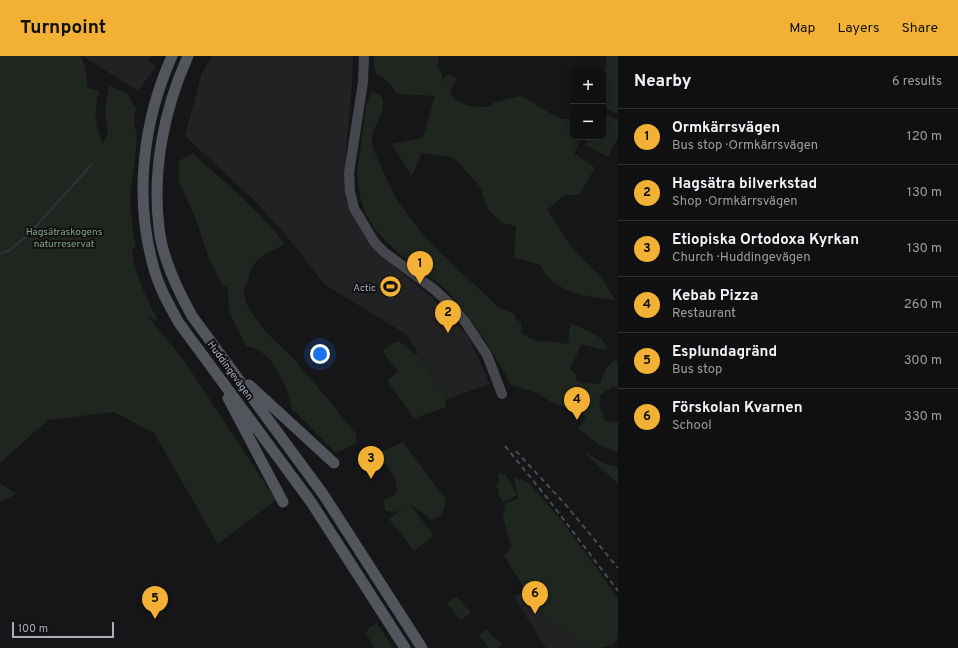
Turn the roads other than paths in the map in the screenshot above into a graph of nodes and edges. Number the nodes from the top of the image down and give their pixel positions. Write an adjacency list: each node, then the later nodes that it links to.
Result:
1 (172, 56): 5 (main road, Huddingevägen)
2 (188, 56): 4 (main road, Huddingevägen)
3 (364, 56): 6 (street)
4 (216, 349): 7 (main road); 10 (main road, Huddingevägen)
5 (211, 368): 8 (main road); 9 (main road, Huddingevägen)
6 (502, 394)
7 (334, 463)
8 (283, 502)
9 (405, 648)
10 (422, 648)

